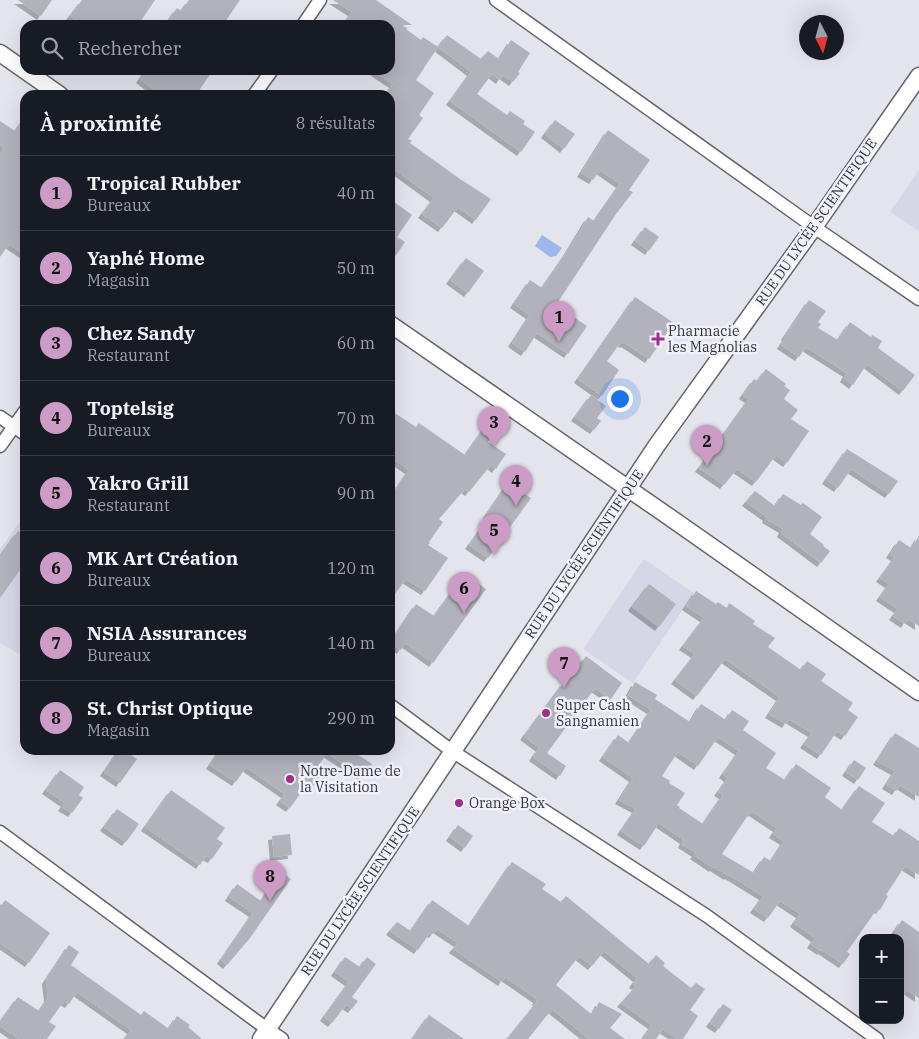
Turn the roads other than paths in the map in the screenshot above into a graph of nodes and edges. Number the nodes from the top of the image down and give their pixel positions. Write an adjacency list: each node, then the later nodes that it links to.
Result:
1 (320, 0): 3 (street)
2 (496, 0): 11 (street)
3 (306, 20)
4 (0, 54): 5 (street)
5 (20, 68)
6 (31, 75): 9 (street)
7 (268, 75): 10 (street)
8 (919, 76): 11 (street, RUE DU LYCÉE SCIENTIFIQUE)
9 (53, 90)
10 (258, 90)
11 (814, 227): 12 (street); 19 (street, RUE DU LYCÉE SCIENTIFIQUE)
12 (919, 299)
13 (395, 327): 19 (street)
14 (0, 417): 16 (street)
15 (20, 418): 16 (street)
16 (14, 426): 17 (street); 18 (street)
17 (20, 430)
18 (0, 446)
19 (628, 488): 20 (street); 22 (street, RUE DU LYCÉE SCIENTIFIQUE)
20 (919, 692)
21 (395, 708): 22 (street)
22 (452, 751): 24 (street, RUE DU LYCÉE SCIENTIFIQUE); 26 (street)
23 (0, 832): 24 (street)
24 (264, 1034): 25 (street)
25 (282, 1039)
26 (877, 1039)

